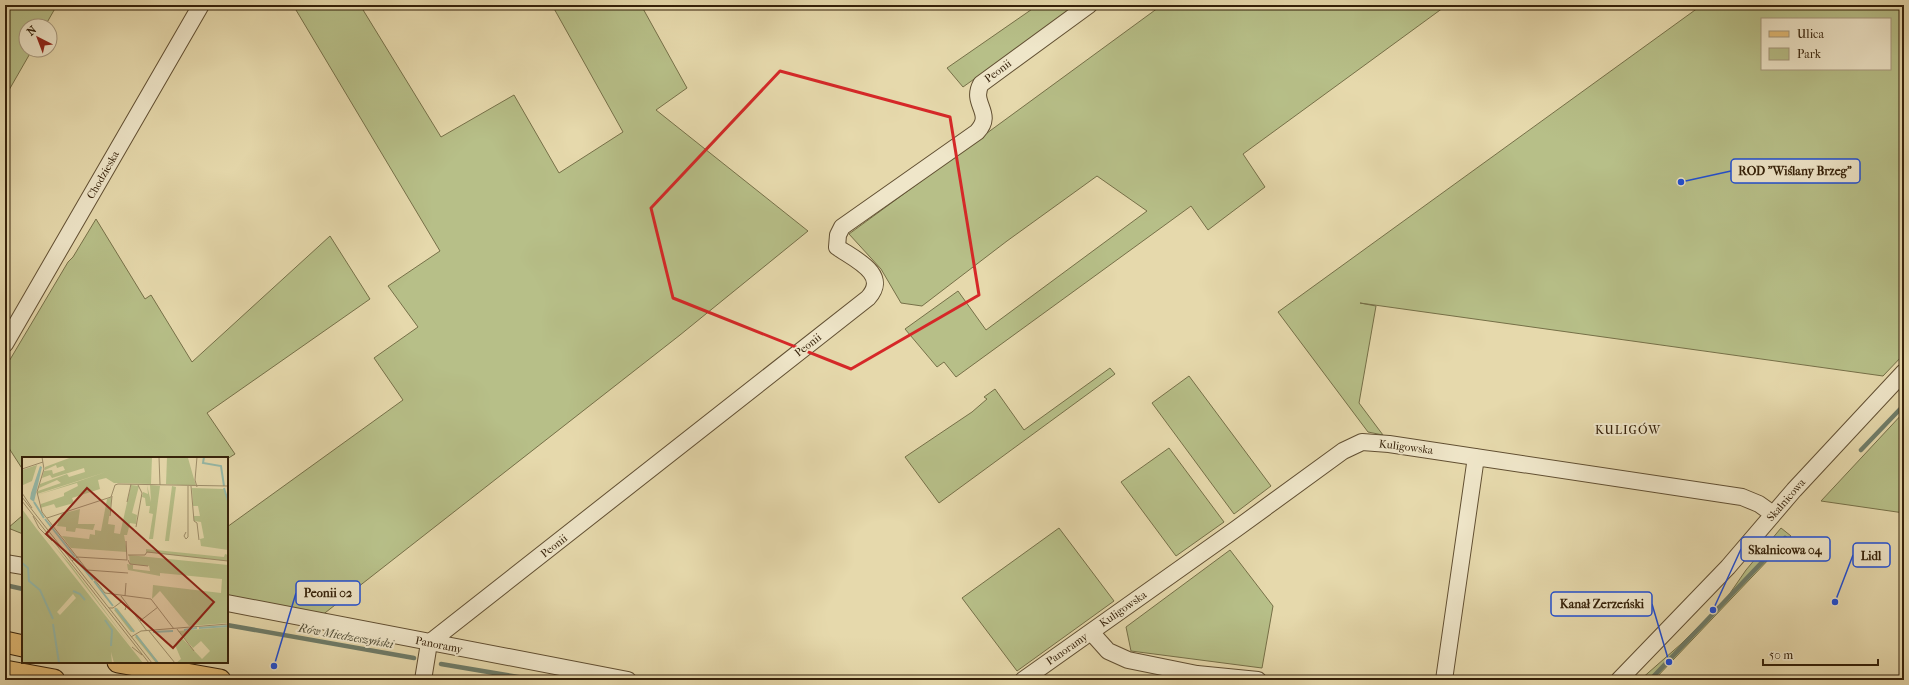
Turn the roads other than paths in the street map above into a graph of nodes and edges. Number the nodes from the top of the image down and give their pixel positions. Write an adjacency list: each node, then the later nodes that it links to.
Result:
1 (201, 5): 3 (street, Chodzieska)
2 (1089, 5): 12 (street, Peonii)
3 (5, 344)
4 (1904, 372): 6 (street, Skalnicowa)
5 (1476, 457): 6 (street, Kuligowska); 10 (street, Kuligowska); 22 (street)
6 (1773, 514): 23 (street, Skalnicowa)
7 (5, 563): 8 (street)
8 (22, 566)
9 (228, 603): 12 (street, Panoramy)
10 (1091, 632): 20 (street, Panoramy); 21 (street)
11 (5, 642): 13 (main road)
12 (429, 643): 18 (street); 19 (street, Panoramy)
13 (22, 646)
14 (124, 663): 17 (main road)
15 (5, 672): 16 (main road)
16 (54, 680)
17 (220, 680)
18 (423, 680)
19 (628, 680)
20 (1022, 680)
21 (1258, 680)
22 (1444, 680)
23 (1619, 680)

